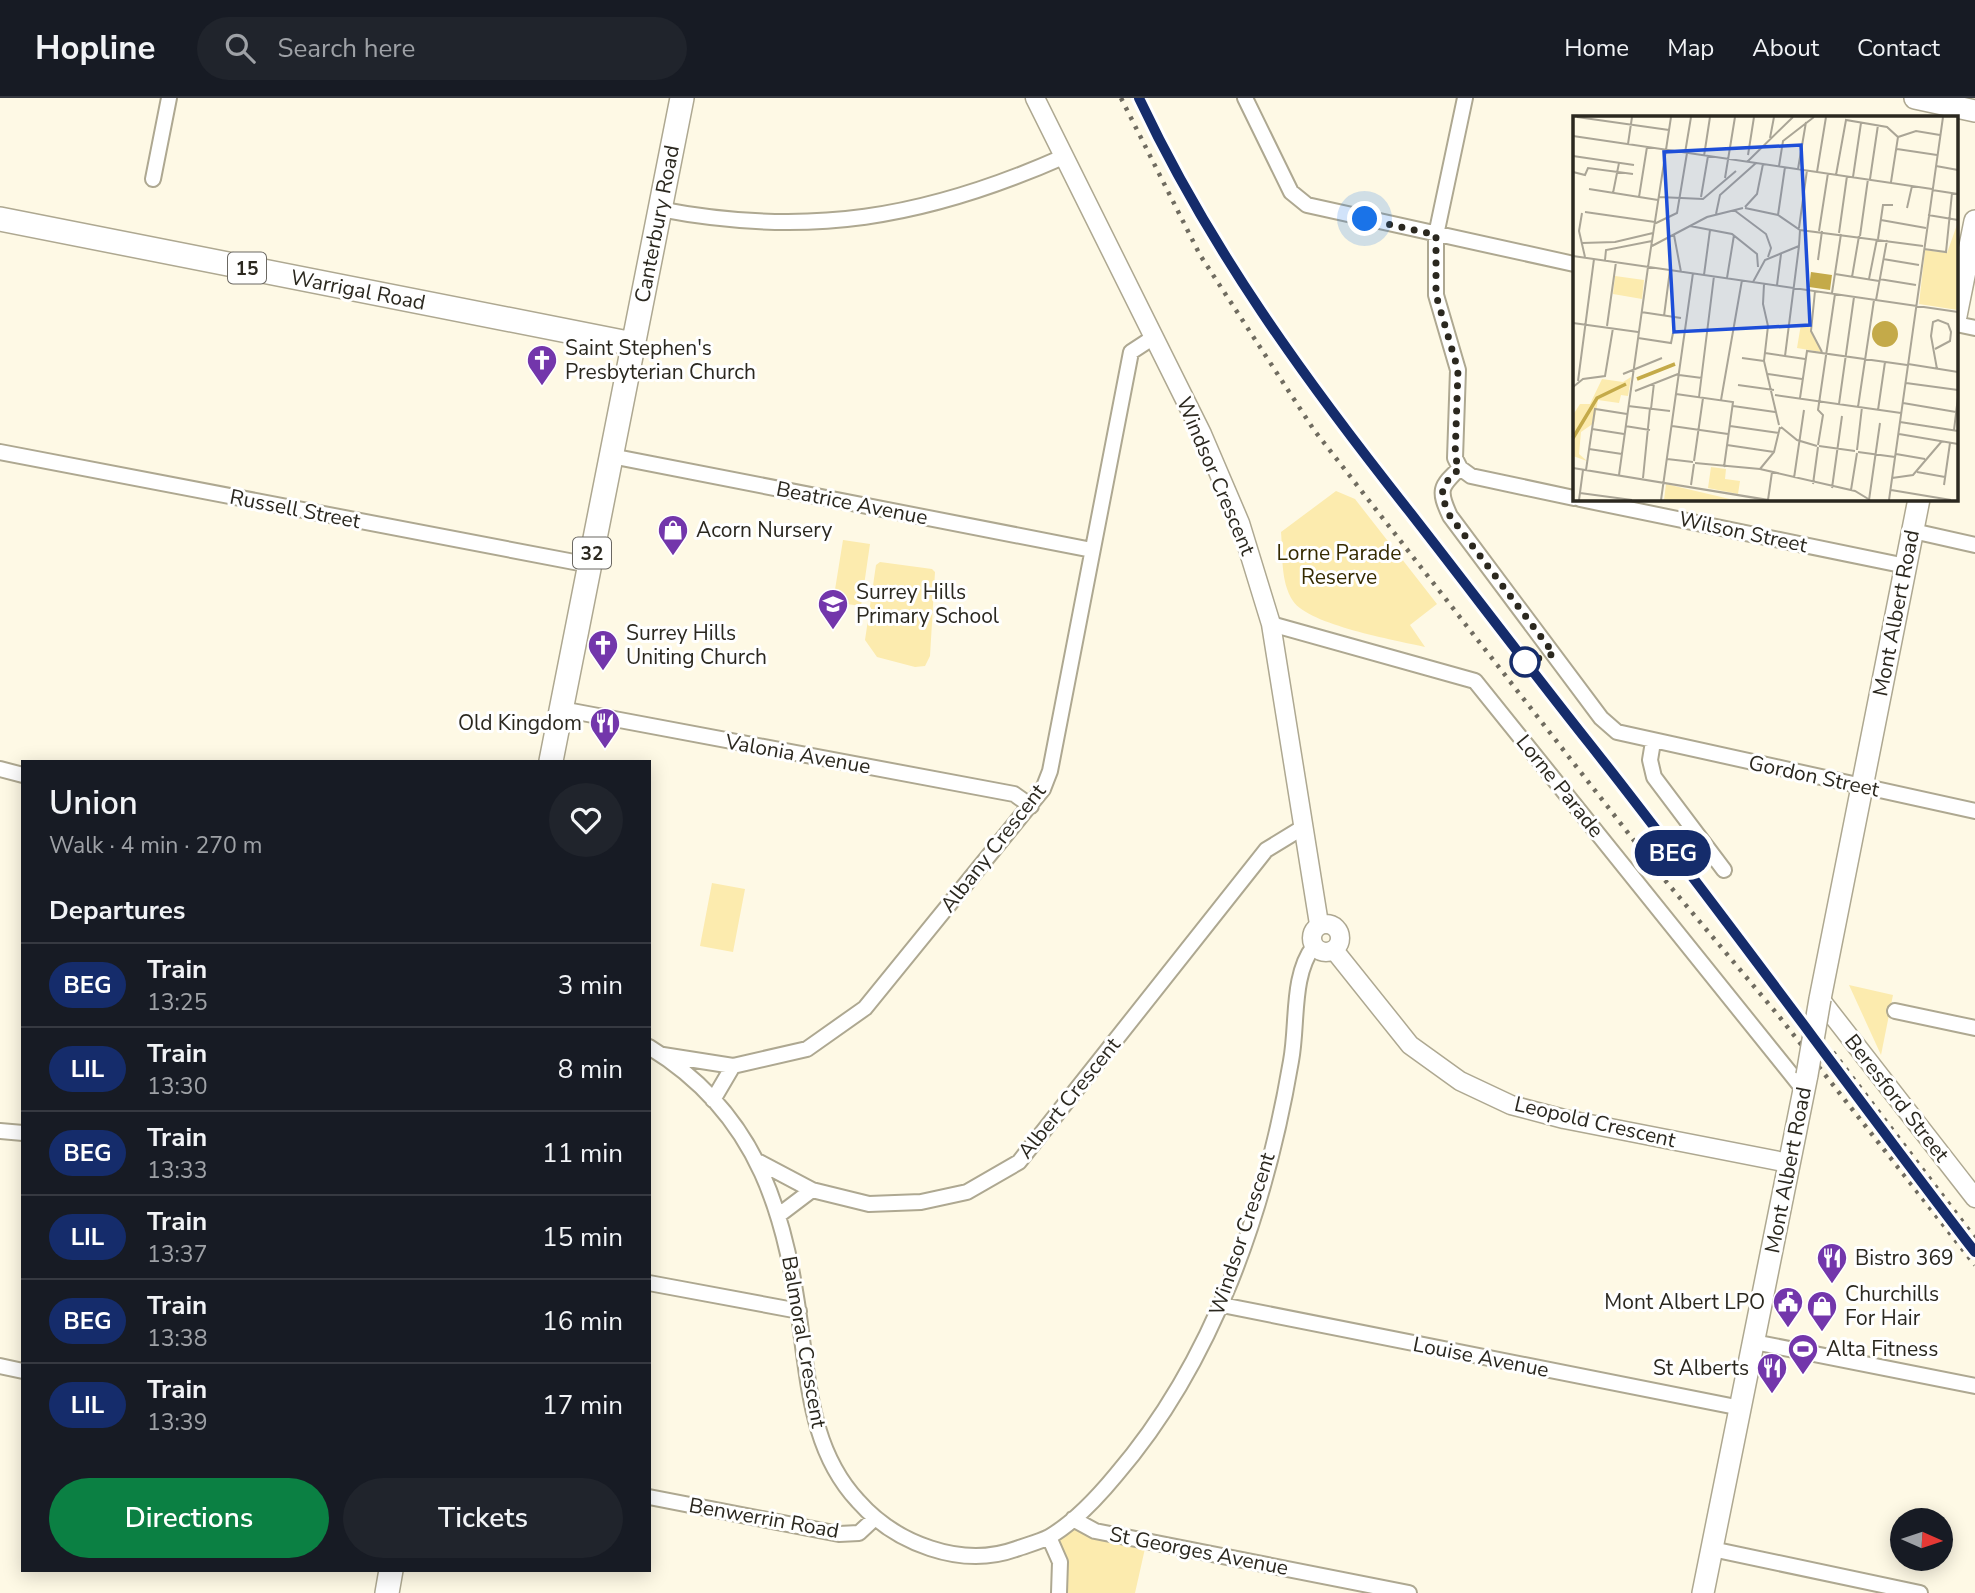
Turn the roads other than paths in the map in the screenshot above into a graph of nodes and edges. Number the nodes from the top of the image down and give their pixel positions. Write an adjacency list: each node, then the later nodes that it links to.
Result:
1 (169, 98): 9 (street)
2 (682, 98): 10 (main road, Canterbury Road / 32)
3 (1035, 98): 8 (street, Windsor Crescent)
4 (1245, 98): 13 (street)
5 (1465, 98): 13 (street)
6 (1915, 98): 7 (main road)
7 (1975, 111)
8 (1063, 157): 10 (street); 16 (street, Windsor Crescent)
9 (153, 179)
10 (659, 209): 17 (main road, Canterbury Road / 32)
11 (0, 219): 17 (main road, Warrigal Road / 15)
12 (1975, 221): 15 (main road)
13 (1436, 235): 14 (street); 20 (street)
14 (1573, 264)
15 (1958, 306)
16 (1153, 337): 26 (street, Albany Crescent); 29 (street, Windsor Crescent)
17 (633, 344): 19 (main road, Canterbury Road / 32)
18 (0, 452): 27 (street, Russell Street)
19 (611, 456): 26 (street, Beatrice Avenue); 27 (main road, Canterbury Road / 32)
20 (1460, 468): 21 (street); 31 (street)
21 (1573, 498)
22 (1585, 500): 28 (street, Wilson Street)
23 (1919, 500): 24 (main road, Mont Albert Road)
24 (1913, 531): 25 (street); 28 (main road, Mont Albert Road)
25 (1975, 545)
26 (1093, 550): 36 (street, Albany Crescent)
27 (590, 565): 30 (main road, Canterbury Road / 32)
28 (1906, 566): 35 (main road, Mont Albert Road)
29 (1271, 624): 38 (street, Windsor Crescent); 48 (street, Lorne Parade)
30 (561, 709): 32 (main road, Canterbury Road / 32); 36 (street, Valonia Avenue)
31 (1653, 741): 35 (street, Gordon Street); 39 (street)
32 (551, 760)
33 (0, 769): 34 (street)
34 (21, 774)
35 (1862, 787): 37 (street, Gordon Street); 43 (main road, Mont Albert Road)
36 (1031, 806): 47 (street, Albany Crescent)
37 (1975, 811)
38 (1302, 828): 40 (street, Windsor Crescent); 54 (street, Albert Crescent)
39 (1724, 870)
40 (1319, 924): 41 (street); 42 (street)
41 (1314, 946): 42 (street); 58 (street, Windsor Crescent)
42 (1334, 950): 53 (street, Leopold Crescent)
43 (1821, 999): 48 (main road, Mont Albert Road, bridge); 55 (street, Beresford Street)
44 (1895, 1011): 45 (street)
45 (1975, 1028)
46 (655, 1051): 47 (street, Albany Crescent); 49 (street, Balmoral Crescent)
47 (733, 1066): 49 (street)
48 (1805, 1082): 53 (main road, Mont Albert Road)
49 (713, 1100): 52 (street, Balmoral Crescent)
50 (0, 1131): 51 (street)
51 (21, 1133)
52 (759, 1162): 54 (street, Albert Crescent); 56 (street, Balmoral Crescent)
53 (1789, 1163): 60 (main road, Mont Albert Road)
54 (812, 1190): 56 (street)
55 (1975, 1198)
56 (779, 1215): 59 (street, Balmoral Crescent)
57 (651, 1283): 59 (street)
58 (1222, 1305): 64 (street, Louise Avenue); 66 (street, Windsor Crescent)
59 (799, 1311): 67 (street, Balmoral Crescent)
60 (1754, 1342): 63 (street); 64 (main road, Mont Albert Road)
61 (0, 1366): 62 (street)
62 (21, 1371)
63 (1975, 1386)
64 (1741, 1408): 69 (main road, Mont Albert Road)
65 (651, 1497): 67 (street, Benwerrin Road)
66 (1073, 1519): 68 (street, Windsor Crescent); 73 (street, St Georges Avenue)
67 (874, 1520): 68 (street, Balmoral Crescent)
68 (1049, 1537): 72 (street)
69 (1712, 1549): 74 (main road, Mont Albert Road); 75 (street)
70 (391, 1572): 71 (main road)
71 (387, 1593)
72 (1059, 1593)
73 (1409, 1593)
74 (1703, 1593)
75 (1920, 1593)

